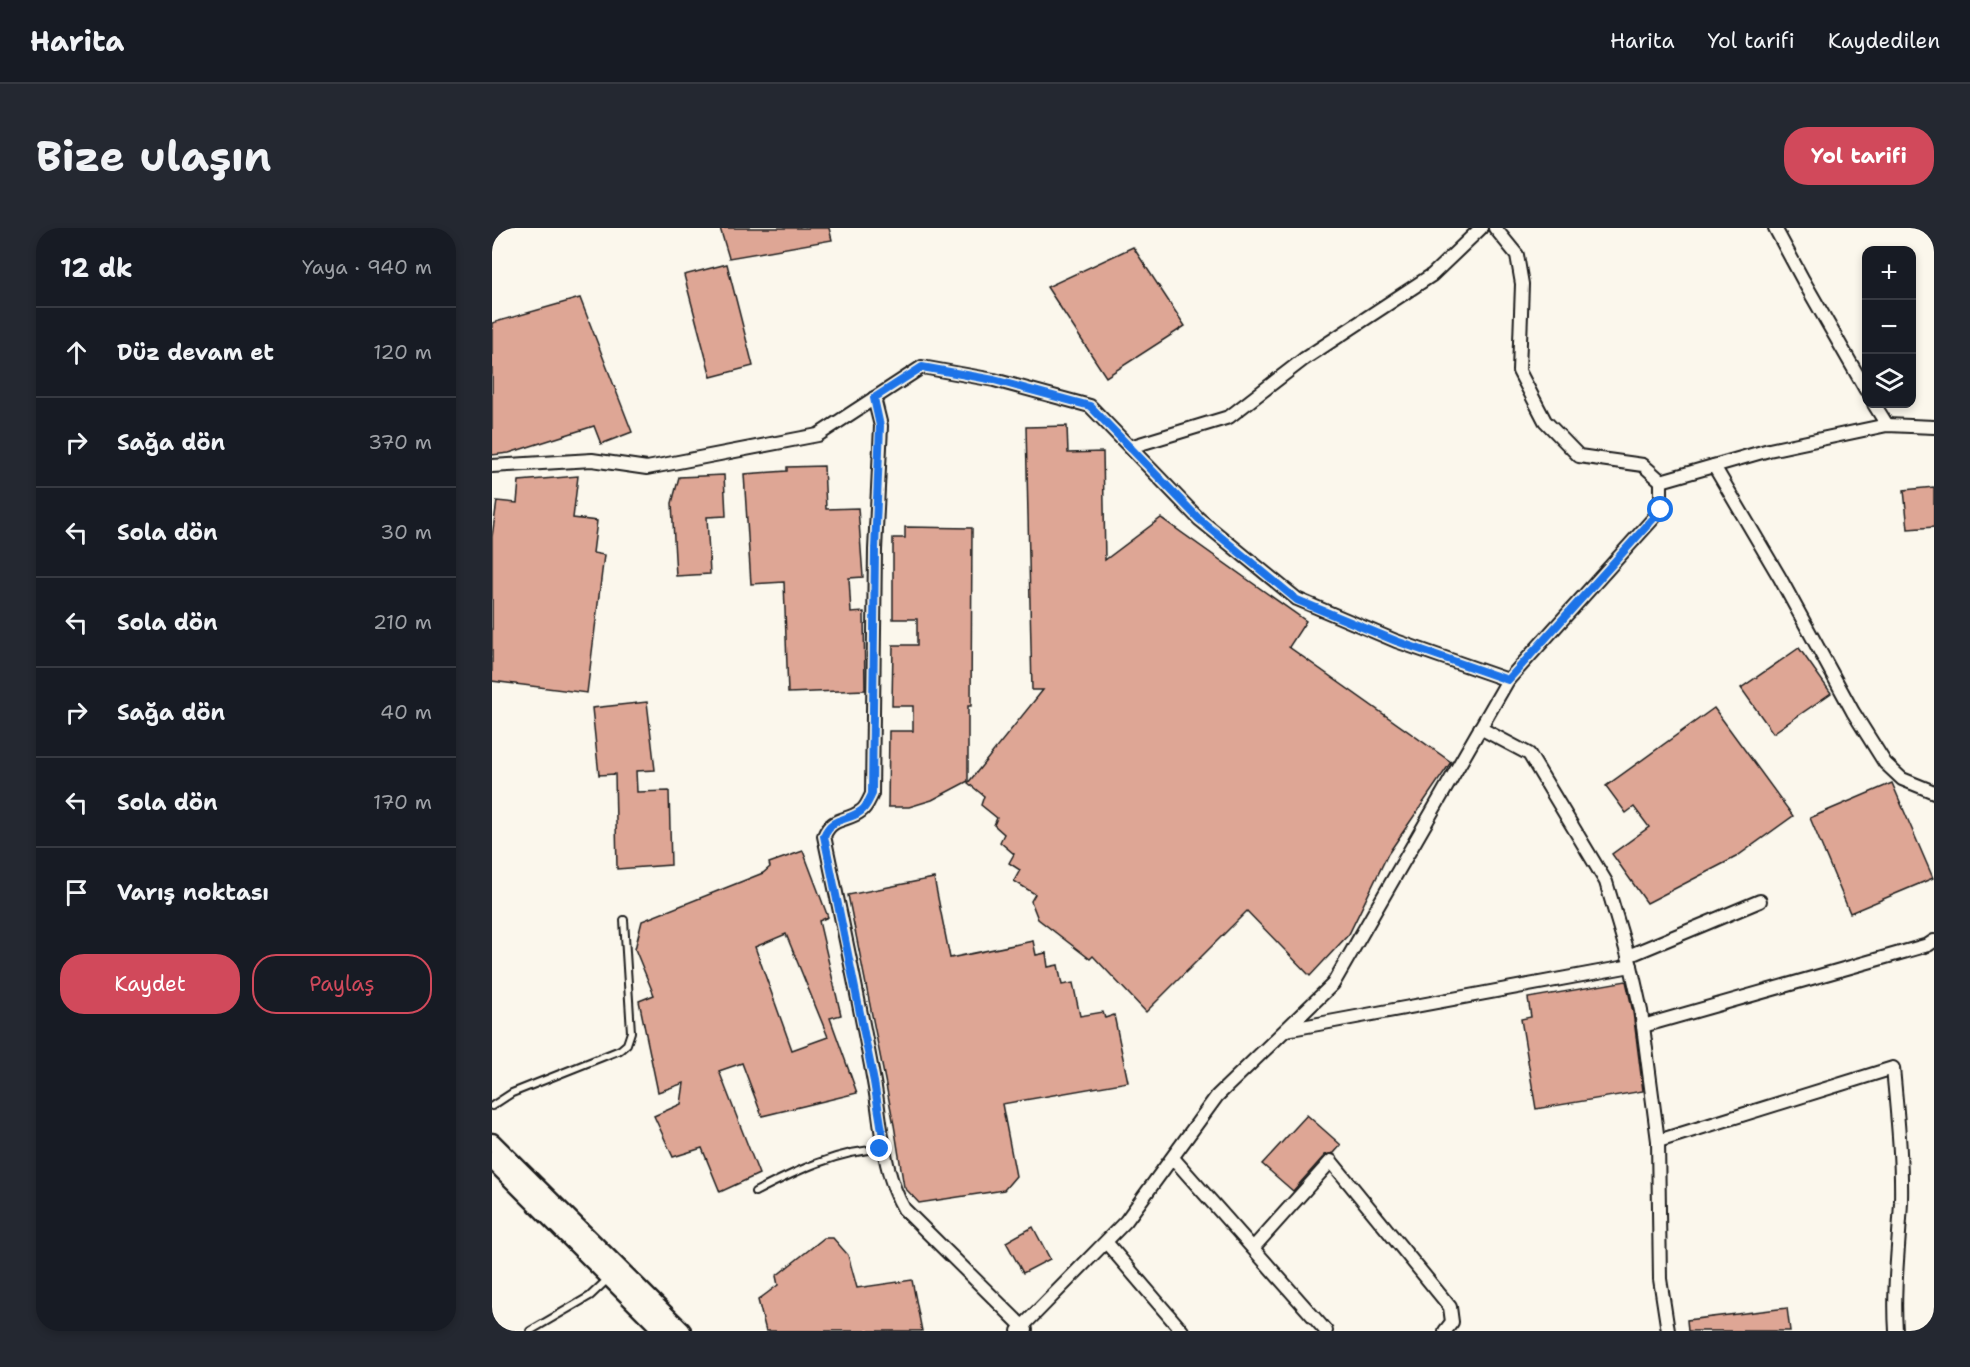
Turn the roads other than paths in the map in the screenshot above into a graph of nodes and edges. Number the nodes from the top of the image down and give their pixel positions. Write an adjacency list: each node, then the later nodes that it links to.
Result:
1 (1481, 228): 9 (street)
2 (1495, 228): 12 (street)
3 (1775, 228): 4 (street)
4 (1862, 383)
5 (874, 398): 9 (street); 10 (street); 25 (street)
6 (1877, 408): 7 (street)
7 (1887, 424): 8 (street); 11 (street)
8 (1934, 427)
9 (1130, 447): 13 (street)
10 (492, 466)
11 (1714, 466): 12 (street); 15 (street)
12 (1661, 481): 13 (street)
13 (1508, 680): 14 (street)
14 (1479, 728): 19 (street); 21 (street)
15 (1934, 792)
16 (1760, 901): 19 (street)
17 (624, 920): 22 (lane)
18 (1934, 941): 20 (street)
19 (1629, 961): 20 (street); 21 (street)
20 (1642, 1026): 23 (street)
21 (1285, 1030): 26 (street)
22 (492, 1106)
23 (1658, 1141): 39 (street); 40 (street)
24 (492, 1142): 35 (street)
25 (885, 1149): 28 (lane); 32 (street)
26 (1173, 1158): 29 (street); 30 (street)
27 (492, 1160): 31 (street)
28 (755, 1192)
29 (1106, 1242): 32 (street); 36 (street)
30 (1253, 1248): 37 (street); 38 (street)
31 (609, 1277): 33 (lane); 34 (street)
32 (1022, 1329)
33 (531, 1331)
34 (663, 1331)
35 (682, 1331)
36 (1182, 1331)
37 (1326, 1331)
38 (1445, 1331)
39 (1668, 1331)
40 (1896, 1331)

